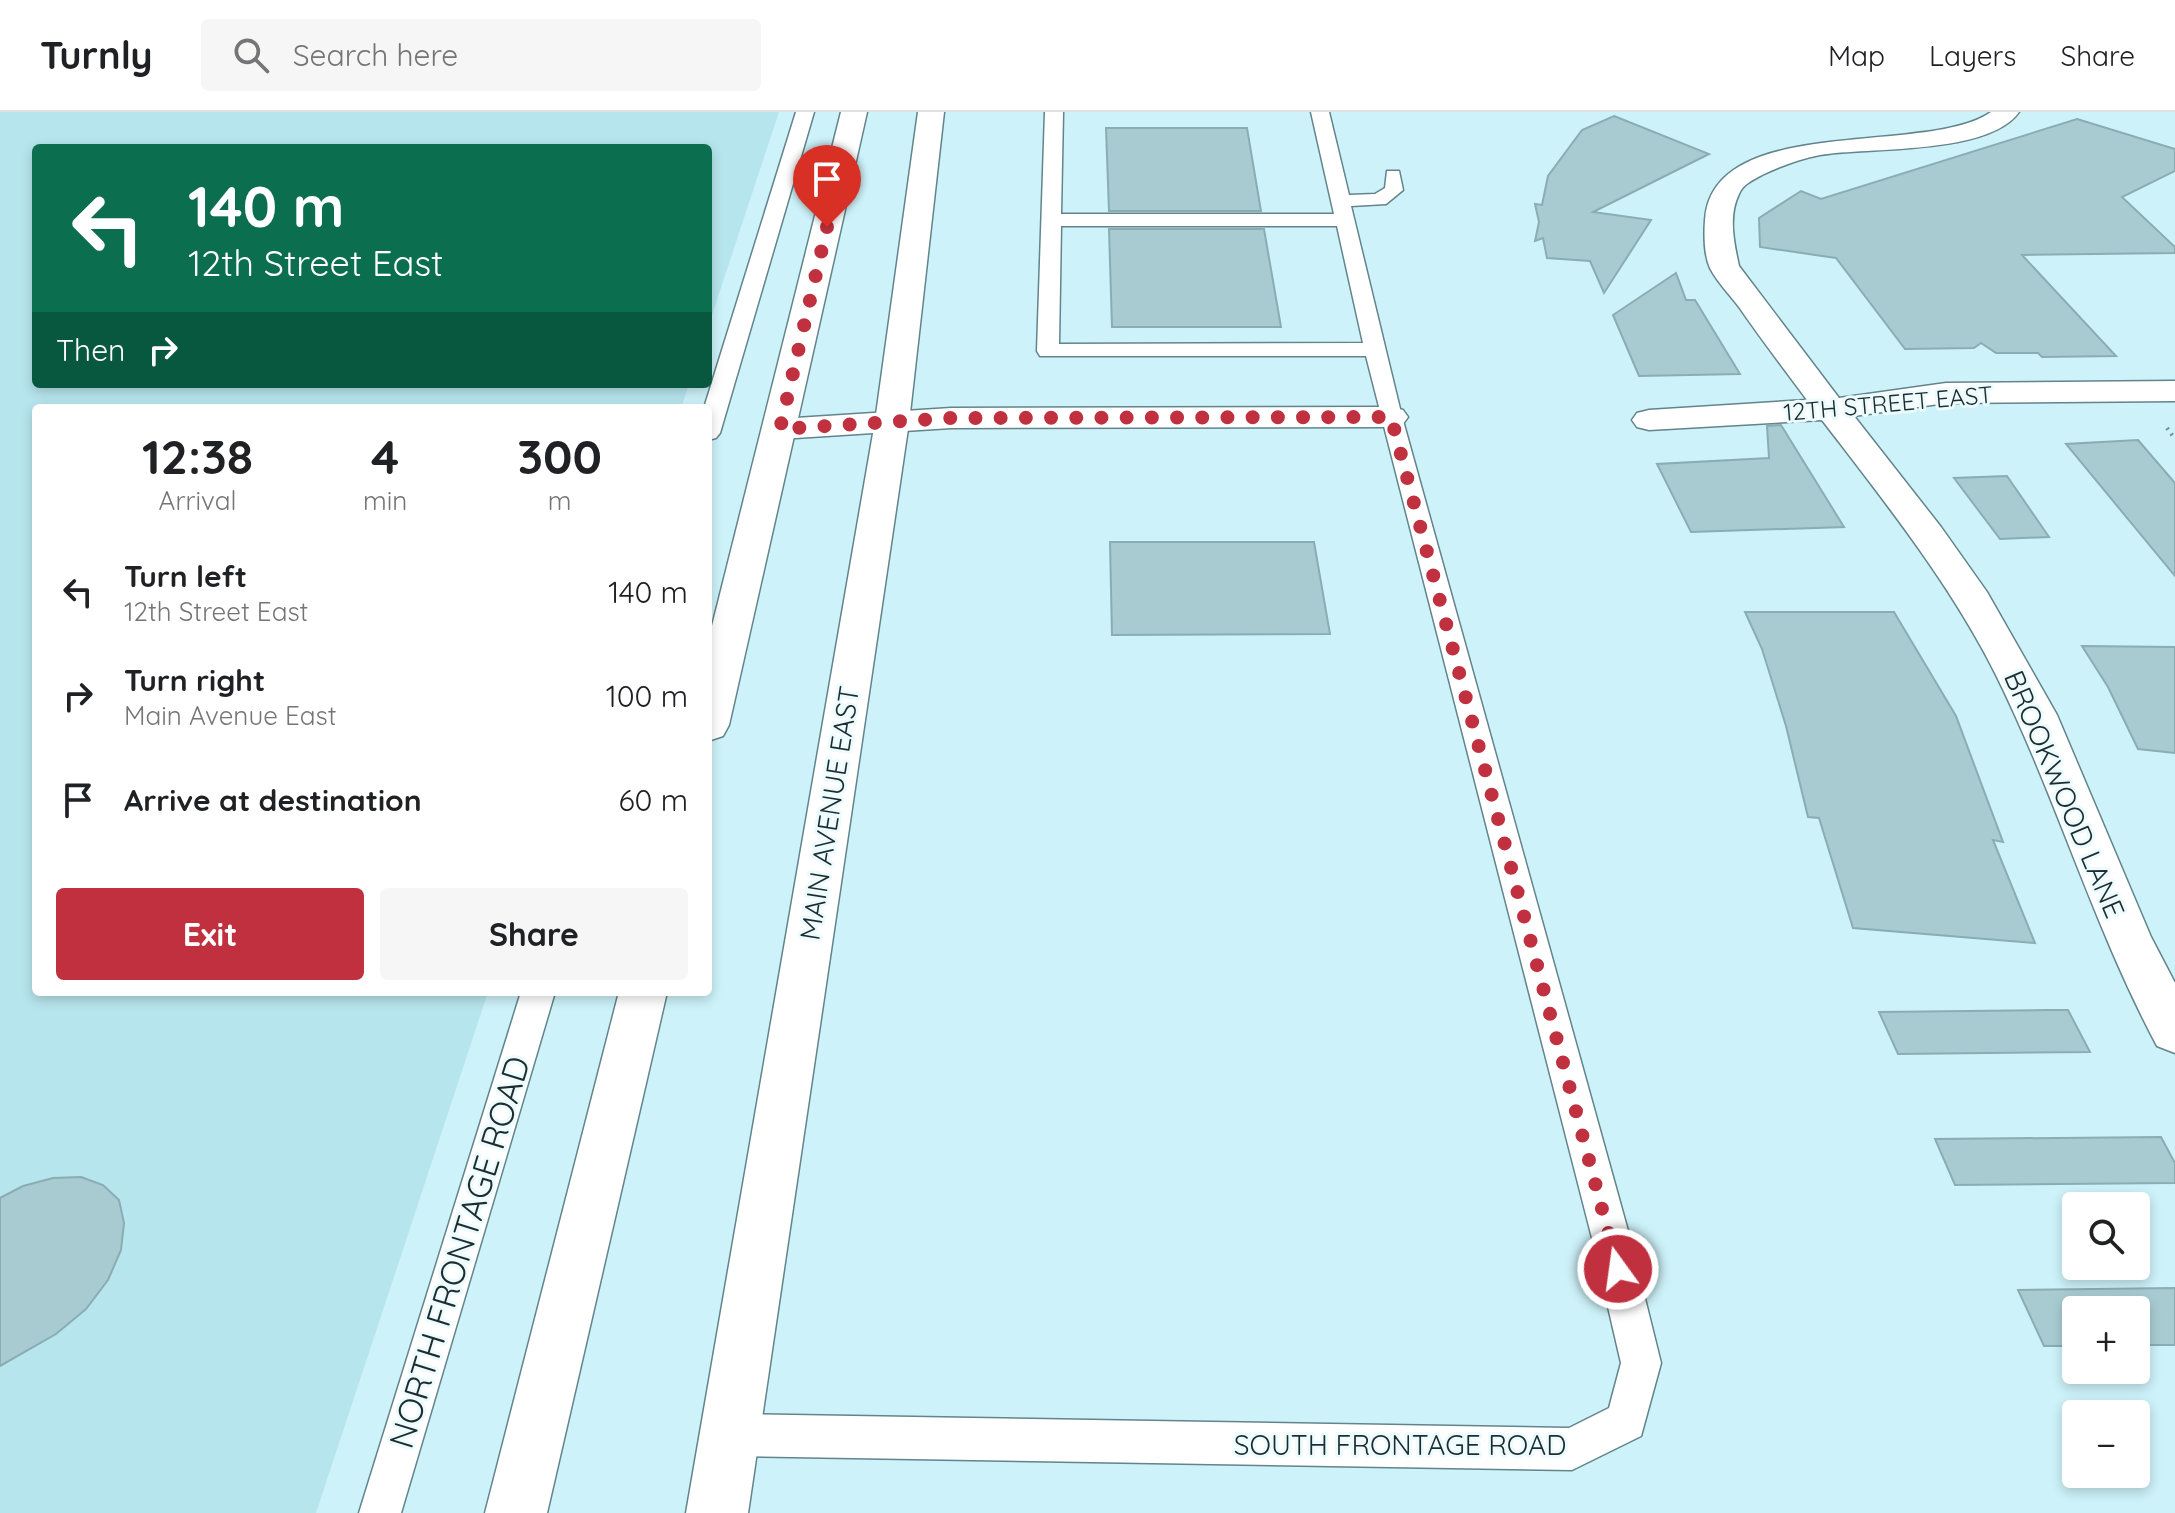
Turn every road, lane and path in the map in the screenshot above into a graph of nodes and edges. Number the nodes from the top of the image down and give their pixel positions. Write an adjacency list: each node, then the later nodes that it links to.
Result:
1 (805, 112): 14 (lane)
2 (854, 112): 17 (main road)
3 (931, 112): 16 (main road, MAIN AVENUE EAST)
4 (1054, 112): 9 (lane)
5 (1320, 112): 8 (lane, SOUTH FRONTAGE ROAD)
6 (2006, 112): 12 (main road, BROOKWOOD LANE)
7 (1393, 175): 8 (lane)
8 (1342, 211): 9 (lane); 10 (lane, SOUTH FRONTAGE ROAD)
9 (1051, 220): 10 (lane)
10 (1374, 349): 13 (lane, SOUTH FRONTAGE ROAD)
11 (2175, 391): 12 (main road, 12TH STREET EAST)
12 (1832, 409): 15 (main road, 12TH STREET EAST); 21 (main road, BROOKWOOD LANE)
13 (1391, 417): 16 (main road); 22 (lane, SOUTH FRONTAGE ROAD)
14 (712, 420)
15 (1649, 420)
16 (892, 422): 17 (main road); 22 (main road, MAIN AVENUE EAST)
17 (780, 429): 18 (main road)
18 (712, 709)
19 (537, 996): 23 (lane, NORTH FRONTAGE ROAD)
20 (642, 996): 24 (main road)
21 (2175, 1030)
22 (729, 1435): 25 (main road, MAIN AVENUE EAST)
23 (380, 1513)
24 (516, 1513)
25 (717, 1513)

